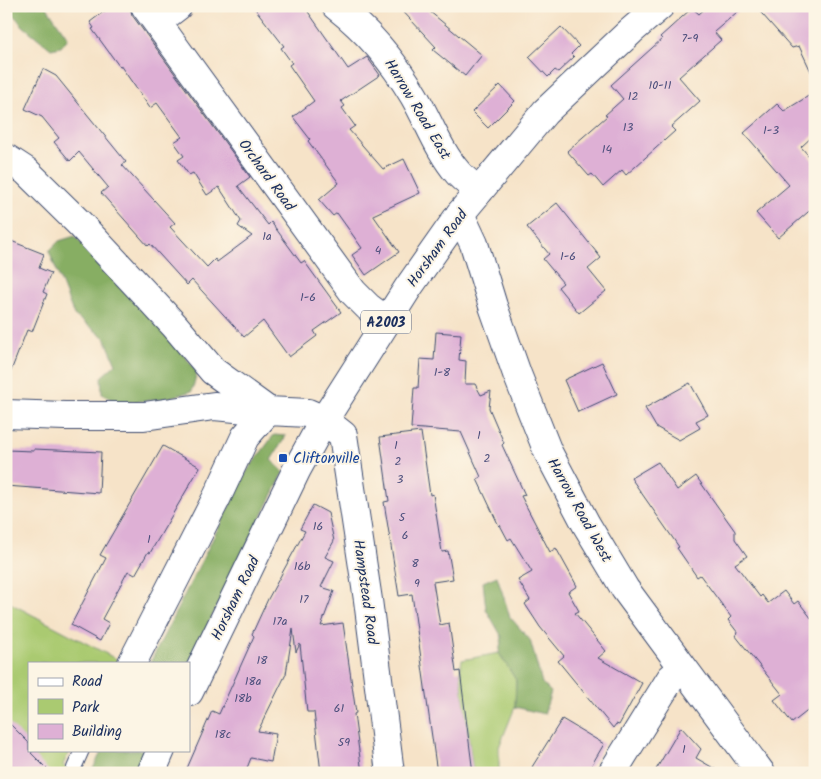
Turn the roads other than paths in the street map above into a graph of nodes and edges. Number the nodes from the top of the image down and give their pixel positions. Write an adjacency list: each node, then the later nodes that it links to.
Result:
1 (336, 6): 5 (street, Harrow Road East)
2 (660, 6): 5 (street, Horsham Road / A2003)
3 (160, 11): 7 (street, Orchard Road)
4 (6, 158): 8 (street)
5 (479, 191): 6 (street, Horsham Road / A2003)
6 (460, 214): 7 (street, Horsham Road / A2003); 12 (street, Harrow Road West)
7 (387, 321): 10 (street, Horsham Road / A2003)
8 (268, 411): 9 (street); 10 (street); 11 (street)
9 (6, 414)
10 (324, 420): 13 (street, Horsham Road / A2003); 18 (street, Hampstead Road)
11 (133, 662)
12 (683, 668): 19 (street); 20 (street, Harrow Road West)
13 (190, 690)
14 (81, 752): 16 (lane)
15 (160, 752): 17 (street)
16 (74, 768)
17 (151, 773)
18 (390, 773)
19 (612, 773)
20 (761, 773)

